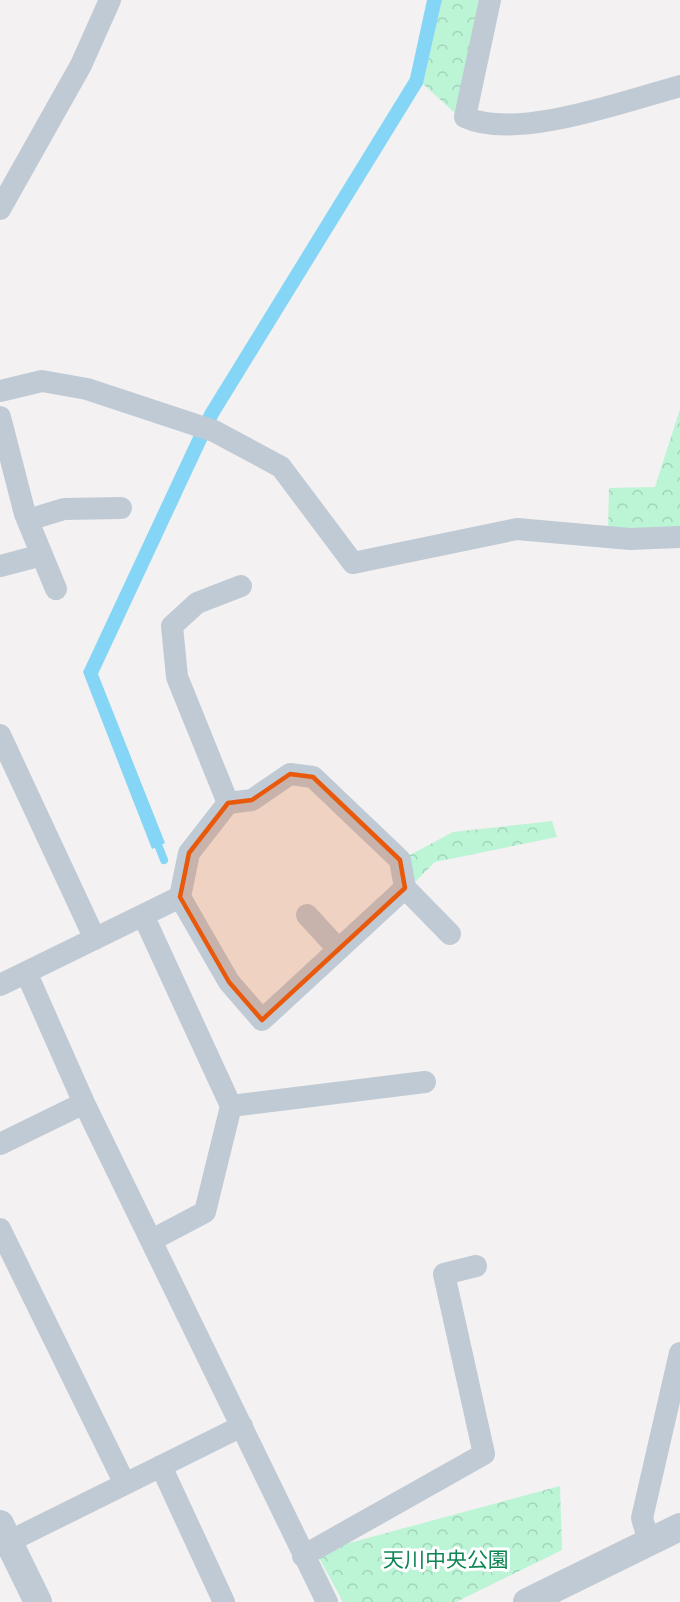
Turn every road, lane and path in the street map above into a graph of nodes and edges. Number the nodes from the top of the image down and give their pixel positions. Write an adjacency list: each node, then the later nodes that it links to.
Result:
1 (110, 0): 4 (street)
2 (490, 0): 3 (street)
3 (680, 86)
4 (0, 209)
5 (42, 381): 6 (street); 7 (street); 10 (street)
6 (0, 391)
7 (0, 416): 9 (street)
8 (121, 508): 9 (street)
9 (28, 520): 11 (street)
10 (680, 537)
11 (42, 555): 12 (street); 14 (street)
12 (0, 566)
13 (241, 586): 16 (street)
14 (56, 589)
15 (0, 735): 22 (street)
16 (228, 803): 17 (street); 18 (street)
17 (405, 888): 21 (street); 23 (street)
18 (180, 897): 19 (street); 23 (street)
19 (143, 915): 22 (street); 28 (street)
20 (307, 915): 23 (street)
21 (450, 934)
22 (95, 939): 24 (street)
23 (338, 949)
24 (26, 972): 25 (street); 27 (street)
25 (0, 985)
26 (424, 1082): 28 (street)
27 (84, 1103): 29 (street); 31 (street)
28 (231, 1106): 31 (street)
29 (0, 1144)
30 (0, 1229): 36 (street)
31 (152, 1240): 34 (street)
32 (476, 1266): 40 (street)
33 (680, 1353): 39 (street)
34 (242, 1426): 35 (street); 40 (street)
35 (161, 1466): 36 (street); 42 (street)
36 (125, 1484): 38 (street)
37 (680, 1527): 39 (street)
38 (3, 1538): 41 (street)
39 (649, 1542): 44 (street)
40 (303, 1556): 43 (street)
41 (38, 1602)
42 (224, 1602)
43 (327, 1602)
44 (527, 1602)

